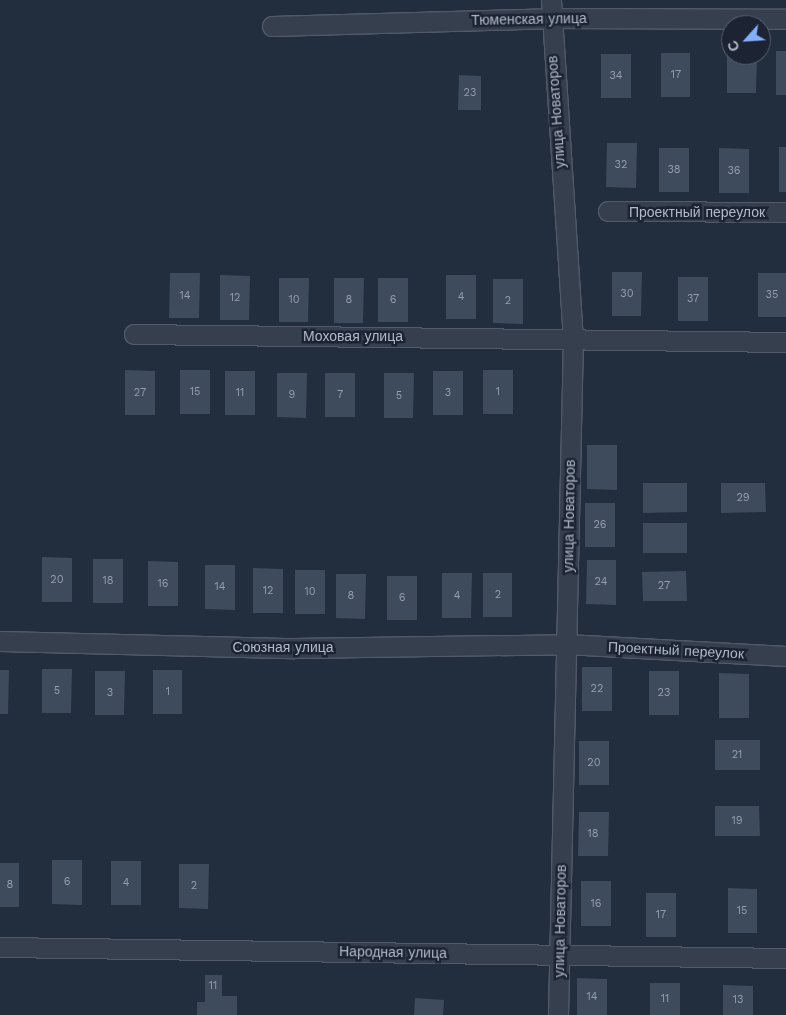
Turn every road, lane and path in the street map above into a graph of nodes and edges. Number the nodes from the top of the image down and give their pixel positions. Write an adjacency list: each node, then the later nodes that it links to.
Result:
1 (550, 9): 2 (street, Тюменская улица); 3 (street, Тюменская улица); 7 (street, улица Новаторов)
2 (786, 19)
3 (272, 26)
4 (608, 211): 5 (street, Проектный переулок)
5 (786, 212)
6 (134, 334): 7 (street, Моховая улица)
7 (573, 338): 8 (street); 10 (street, улица Новаторов)
8 (786, 342)
9 (0, 641): 10 (street, Союзная улица)
10 (566, 644): 11 (street, Проектный переулок); 13 (street, улица Новаторов)
11 (786, 656)
12 (0, 947): 13 (street, Народная улица)
13 (560, 954): 14 (street, Народная улица); 15 (street, улица Новаторов)
14 (786, 958)
15 (558, 1015)

